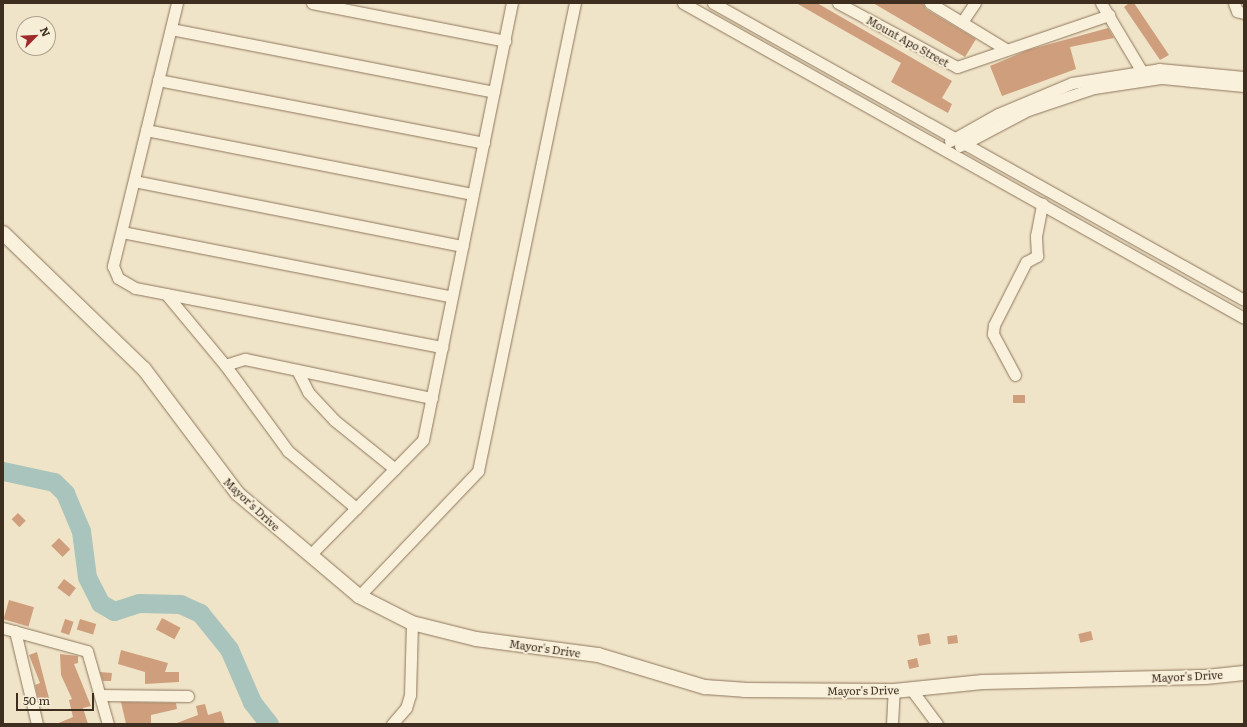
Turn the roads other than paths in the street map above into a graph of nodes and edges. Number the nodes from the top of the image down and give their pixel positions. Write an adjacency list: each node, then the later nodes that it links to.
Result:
1 (177, 3): 15 (street)
2 (312, 3): 16 (street)
3 (512, 3): 16 (street)
4 (575, 3): 45 (street)
5 (682, 3): 26 (street)
6 (713, 3): 24 (street)
7 (838, 3): 17 (street, Mount Apo Street)
8 (930, 3): 14 (street)
9 (975, 3): 14 (street)
10 (1101, 3): 13 (street)
11 (1234, 3): 12 (street)
12 (1244, 13)
13 (1108, 15): 17 (street); 18 (street)
14 (962, 22): 17 (street)
15 (170, 29): 20 (street); 22 (street)
16 (504, 41): 22 (street)
17 (1004, 48)
18 (1144, 75): 19 (street); 21 (street); 24 (street)
19 (1244, 77)
20 (158, 80): 23 (street); 25 (street)
21 (1244, 86)
22 (494, 92): 25 (street)
23 (146, 130): 27 (street); 28 (street)
24 (958, 139): 26 (street); 35 (street)
25 (484, 143): 28 (street)
26 (949, 152): 29 (street)
27 (134, 181): 30 (street); 32 (street)
28 (473, 194): 32 (street)
29 (1042, 204): 36 (street); 40 (street)
30 (122, 232): 33 (street); 34 (street)
31 (3, 233): 44 (street, Mayor's Drive)
32 (463, 246): 34 (street)
33 (166, 294): 37 (street); 38 (street)
34 (452, 297): 37 (street)
35 (1244, 300)
36 (1244, 318)
37 (442, 347): 41 (street)
38 (225, 365): 39 (street); 43 (street)
39 (297, 370): 41 (street); 42 (street)
40 (1014, 375)
41 (432, 398): 42 (street)
42 (395, 469): 43 (street)
43 (356, 508): 44 (street)
44 (310, 555): 45 (street, Mayor's Drive)
45 (359, 596): 46 (street, Mayor's Drive)
46 (412, 623): 51 (street, Mayor's Drive); 56 (street)
47 (3, 628): 48 (street)
48 (15, 631): 52 (street); 54 (street)
49 (1244, 673): 50 (street, Mayor's Drive)
50 (911, 689): 51 (street, Mayor's Drive); 58 (street)
51 (894, 691): 57 (street)
52 (100, 695): 53 (street); 55 (street)
53 (188, 696)
54 (37, 724)
55 (108, 724)
56 (392, 724)
57 (892, 724)
58 (936, 724)

